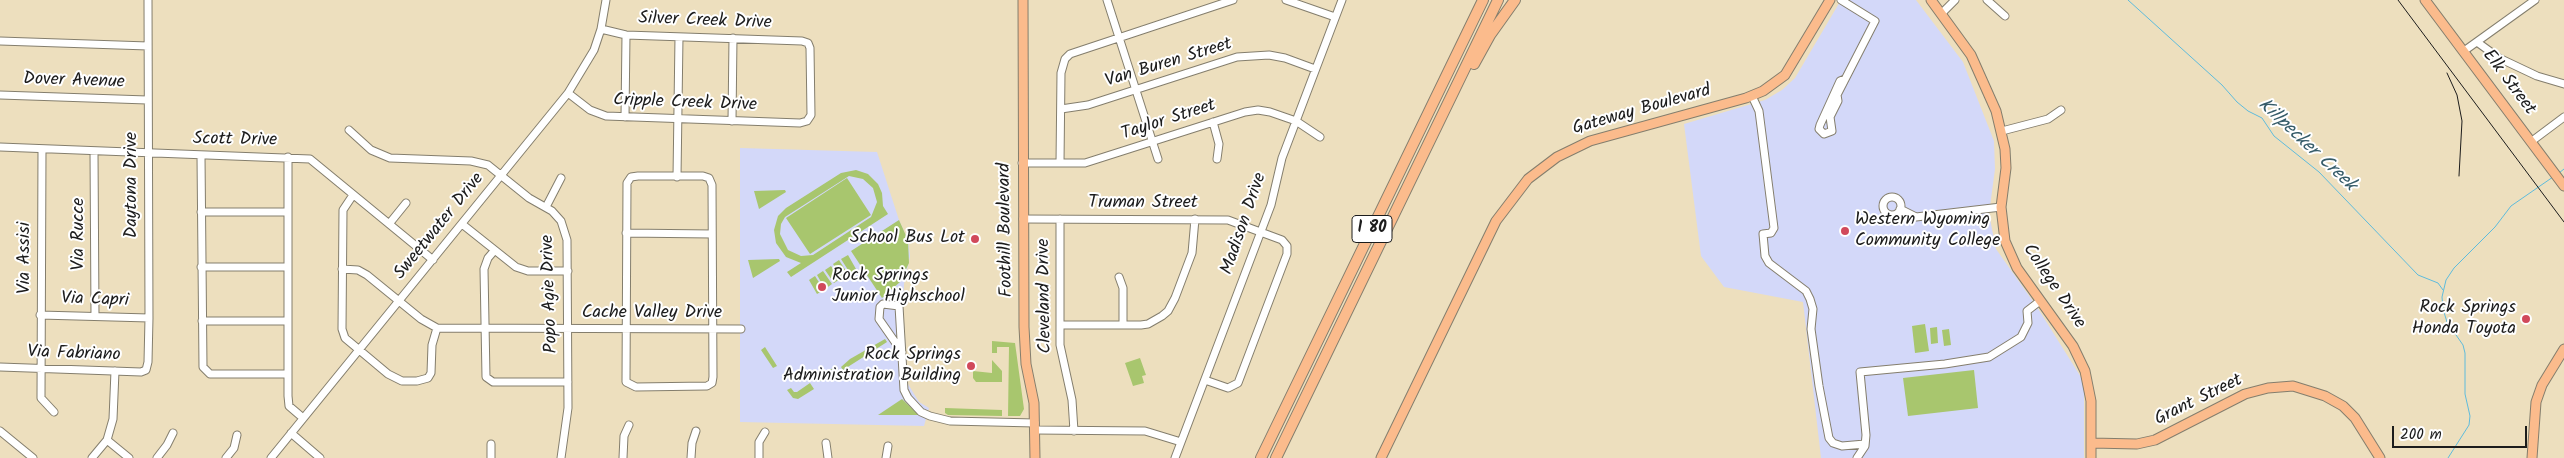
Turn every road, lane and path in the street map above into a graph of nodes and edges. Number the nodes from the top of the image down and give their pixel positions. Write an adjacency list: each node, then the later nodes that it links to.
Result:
1 (148, 0): 28 (street, Daytona Drive)
2 (606, 0): 21 (street, Sweetwater Drive)
3 (1023, 0): 61 (main road, Foothill Boulevard)
4 (1107, 0): 23 (street)
5 (1233, 0): 23 (street)
6 (1286, 0): 20 (street)
7 (1342, 0): 20 (street, Madison Drive)
8 (1484, 0): 148 (highway, I 80)
9 (1498, 0): 60 (highway, I 80)
10 (1515, 0): 60 (highway, I 80)
11 (1830, 0): 36 (main road, Gateway Boulevard)
12 (1841, 0): 31 (street)
13 (1931, 0): 18 (main road, College Drive)
14 (1955, 0): 18 (street)
15 (1987, 0): 19 (street)
16 (2425, 0): 29 (main road, Elk Street)
17 (2534, 0): 27 (street)
18 (1942, 13): 48 (main road, College Drive)
19 (2005, 16)
20 (1335, 17): 30 (street, Madison Drive)
21 (601, 29): 22 (street, Silver Creek Drive); 34 (street, Sweetwater Drive)
22 (626, 35): 24 (street, Silver Creek Drive); 40 (street)
23 (1119, 36): 33 (street); 38 (street)
24 (678, 37): 25 (street, Silver Creek Drive); 42 (street)
25 (733, 38): 43 (street); 44 (street, Silver Creek Drive)
26 (0, 41): 28 (street)
27 (2477, 42): 29 (street); 32 (street)
28 (148, 46): 37 (street, Daytona Drive)
29 (2464, 51): 50 (main road, Elk Street)
30 (1315, 69): 33 (street, Van Buren Street); 45 (street, Madison Drive)
31 (1845, 79): 31 (street)
32 (2564, 84)
33 (1136, 89): 38 (street, Van Buren Street); 51 (street)
34 (568, 93): 40 (street, Cripple Creek Drive); 63 (street, Sweetwater Drive)
35 (0, 95): 37 (street, Dover Avenue)
36 (1752, 96): 130 (street); 150 (main road, Gateway Boulevard)
37 (147, 100): 55 (street, Daytona Drive)
38 (1061, 109): 62 (street)
39 (2061, 110): 48 (street)
40 (625, 117): 42 (street, Cripple Creek Drive)
41 (2564, 117): 50 (street)
42 (679, 120): 43 (street, Cripple Creek Drive); 64 (street)
43 (732, 121): 44 (street, Cripple Creek Drive)
44 (807, 121)
45 (1296, 121): 46 (street, Taylor Street); 49 (street, Taylor Street); 79 (street, Madison Drive)
46 (1213, 122): 51 (street, Taylor Street); 59 (street)
47 (348, 130): 63 (street, Popo Agie Drive)
48 (2002, 131): 70 (main road, College Drive)
49 (1320, 137)
50 (2532, 141): 66 (main road, Elk Street)
51 (1154, 142): 58 (street); 62 (street, Taylor Street)
52 (0, 147): 53 (street, Scott Drive)
53 (42, 149): 54 (street, Scott Drive); 91 (street, Via Assisi)
54 (94, 150): 55 (street, Scott Drive); 92 (street, Via Rucce)
55 (147, 154): 56 (street, Scott Drive); 93 (street, Daytona Drive)
56 (201, 156): 57 (street, Scott Drive); 72 (street)
57 (288, 157): 67 (street, Scott Drive); 73 (street)
58 (1158, 159)
59 (1217, 159)
60 (1421, 159): 149 (highway, I 80)
61 (1022, 163): 62 (street, Taylor Street); 74 (main road, Foothill Boulevard)
62 (1060, 163)
63 (501, 176): 69 (street, Popo Agie Drive); 78 (street, Sweetwater Drive)
64 (677, 177): 80 (street); 81 (street)
65 (561, 178): 69 (street)
66 (2563, 185)
67 (353, 195): 77 (street, Scott Drive); 86 (street)
68 (406, 204): 77 (street)
69 (546, 207): 87 (street, Popo Agie Drive)
70 (2001, 207): 71 (street); 90 (main road, College Drive)
71 (1900, 210)
72 (201, 212): 73 (street); 84 (street)
73 (288, 212): 85 (street)
74 (1023, 219): 75 (street, Truman Street); 117 (main road, Foothill Boulevard)
75 (1060, 219): 76 (street, Truman Street); 97 (street, Cleveland Drive)
76 (1195, 219): 79 (street, Truman Street); 96 (street)
77 (390, 224): 83 (street, Scott Drive)
78 (462, 224): 82 (street); 83 (street, Sweetwater Drive)
79 (1261, 231): 112 (street, Madison Drive); 112 (street, Truman Street)
80 (626, 233): 81 (street); 103 (street)
81 (712, 234): 100 (street)
82 (494, 251): 87 (street); 99 (street)
83 (433, 260): 89 (street, Sweetwater Drive)
84 (202, 267): 85 (street); 94 (street)
85 (288, 267): 95 (street)
86 (342, 269): 89 (street); 105 (street)
87 (568, 271): 101 (street, Popo Agie Drive)
88 (1119, 277): 96 (street)
89 (399, 301): 98 (street); 105 (street, Sweetwater Drive)
90 (2040, 301): 128 (main road, College Drive); 130 (street)
91 (40, 315): 92 (street, Via Capri); 108 (street, Via Assisi)
92 (96, 316): 93 (street, Via Capri)
93 (149, 318): 109 (street, Daytona Drive)
94 (202, 321): 95 (street); 111 (street)
95 (288, 321): 111 (street)
96 (1123, 325): 97 (street)
97 (1060, 326): 120 (street, Cleveland Drive)
98 (437, 328): 99 (street, Cache Valley Drive); 105 (street)
99 (484, 328): 101 (street, Cache Valley Drive); 113 (street)
100 (713, 328): 102 (street, Cache Valley Drive); 103 (street, Cache Valley Drive); 103 (street)
101 (568, 329): 103 (street, Cache Valley Drive); 113 (street, Popo Agie Drive)
102 (741, 329)
103 (625, 330)
104 (2564, 349): 154 (main road)
105 (358, 351): 115 (street, Sweetwater Drive)
106 (902, 352): 106 (street); 117 (street)
107 (0, 367): 108 (street, Via Fabriano)
108 (42, 368): 110 (street, Via Fabriano); 114 (street, Via Assisi)
109 (146, 370): 110 (street, Via Fabriano)
110 (115, 371): 125 (street)
111 (288, 374): 115 (street)
112 (1205, 380): 126 (street, Madison Drive)
113 (568, 382): 140 (street, Popo Agie Drive)
114 (54, 412)
115 (303, 418): 123 (street, Sweetwater Drive)
116 (629, 425): 141 (street)
117 (1035, 427): 120 (street); 146 (main road, Foothill Boulevard)
118 (696, 430): 142 (street)
119 (0, 431): 132 (street)
120 (1074, 431): 126 (street)
121 (765, 432): 143 (street)
122 (173, 433): 135 (street)
123 (291, 433): 137 (street, Sweetwater Drive); 138 (street)
124 (238, 435): 136 (street)
125 (107, 440): 133 (street); 134 (street)
126 (1181, 442): 147 (street, Madison Drive)
127 (826, 443): 144 (street)
128 (2092, 443): 152 (main road, College Drive); 153 (main road, Grant Street)
129 (491, 444): 139 (street)
130 (1865, 444): 151 (street)
131 (888, 446): 145 (street)
132 (33, 458)
133 (92, 458)
134 (129, 458)
135 (158, 458)
136 (226, 458)
137 (271, 458)
138 (320, 458)
139 (492, 458)
140 (561, 458)
141 (623, 458)
142 (691, 458)
143 (759, 458)
144 (828, 458)
145 (886, 458)
146 (1035, 458)
147 (1175, 458)
148 (1261, 458)
149 (1276, 458)
150 (1381, 458)
151 (1857, 458)
152 (2092, 458)
153 (2380, 458)
154 (2532, 458)

